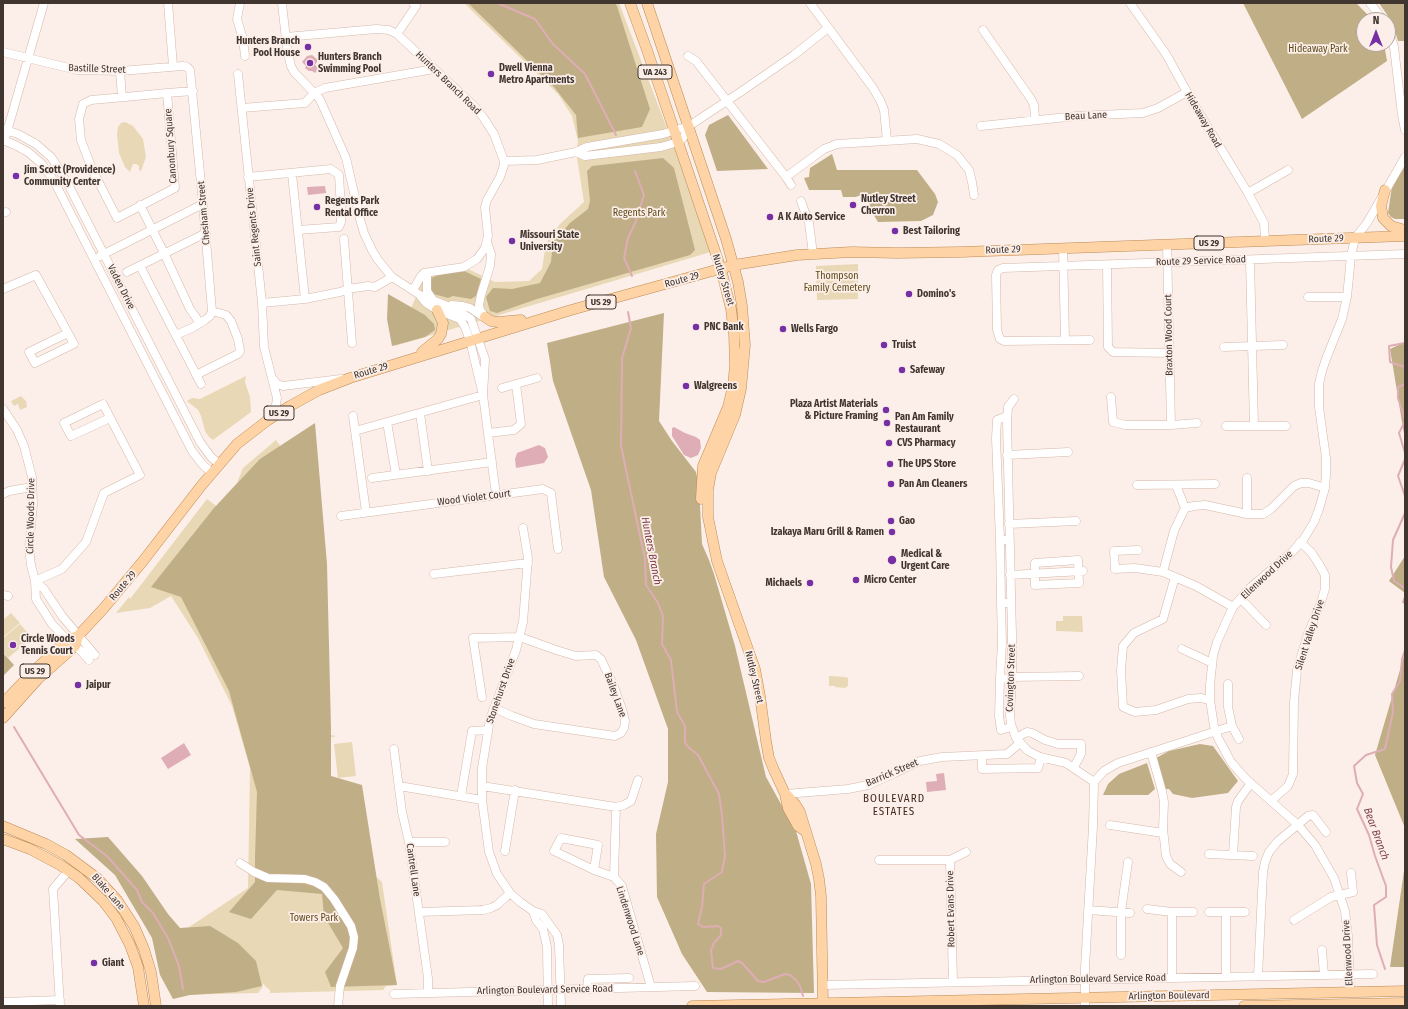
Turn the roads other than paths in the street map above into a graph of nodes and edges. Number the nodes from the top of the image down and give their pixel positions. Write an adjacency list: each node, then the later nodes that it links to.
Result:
1 (44, 3): 20 (street)
2 (168, 3): 21 (street)
3 (240, 3): 18 (street)
4 (282, 3): 15 (street)
5 (413, 3): 14 (street)
6 (630, 3): 37 (main road, Nutley Street / VA 243)
7 (647, 3): 34 (main road, Nutley Street / VA 243)
8 (810, 3): 12 (street)
9 (1130, 3): 27 (street, Hideaway Road)
10 (1370, 3): 11 (street)
11 (1377, 12)
12 (828, 28): 31 (street); 40 (street)
13 (983, 30): 33 (street)
14 (397, 34): 15 (street, Hunters Branch Road); 22 (street, Hunters Branch Road)
15 (286, 37): 29 (street)
16 (3, 52): 20 (street, Bastille Street)
17 (1395, 52): 38 (street)
18 (245, 56)
19 (688, 56): 31 (street)
20 (28, 59): 24 (street, Bastille Street); 36 (street)
21 (172, 66): 23 (street, Bastille Street); 24 (street, Bastille Street)
22 (434, 69): 29 (street); 44 (street, Hunters Branch Road)
23 (190, 70): 26 (street, Chesham Street)
24 (120, 71): 30 (street)
25 (238, 74): 32 (street, Saint Regents Drive)
26 (192, 91): 28 (street, Canonbury Square); 54 (street, Chesham Street)
27 (1187, 92): 33 (street, Beau Lane); 51 (street, Hideaway Road)
28 (167, 93): 30 (street, Canonbury Square); 55 (street, Canonbury Square)
29 (314, 93): 32 (street); 56 (street)
30 (122, 97): 55 (street, Canonbury Square)
31 (728, 101): 34 (street); 47 (street)
32 (242, 108): 48 (street, Saint Regents Drive)
33 (1035, 119): 35 (street, Beau Lane)
34 (689, 126): 37 (street); 41 (street); 78 (main road, Nutley Street / VA 243)
35 (981, 126)
36 (5, 130): 39 (street); 70 (street, Vaden Drive)
37 (674, 130): 41 (main road, Nutley Street / VA 243); 42 (street)
38 (1405, 130)
39 (4, 141): 74 (street, Vaden Drive)
40 (887, 141): 47 (street); 52 (street)
41 (678, 142): 42 (street); 81 (main road, Nutley Street / VA 243)
42 (576, 152): 44 (street)
43 (1405, 157): 50 (street)
44 (504, 161): 65 (street)
45 (1288, 170): 51 (street)
46 (292, 174): 48 (street); 57 (street); 59 (street)
47 (786, 176): 49 (street)
48 (248, 177): 92 (street, Saint Regents Drive)
49 (791, 185)
50 (1385, 190): 60 (main road); 64 (street)
51 (1248, 193): 66 (street, Hideaway Road)
52 (974, 195)
53 (801, 201): 71 (street)
54 (203, 204): 58 (street); 61 (street, Chesham Street)
55 (140, 205): 58 (street)
56 (357, 207): 57 (street); 84 (street)
57 (341, 209): 59 (street)
58 (152, 230): 69 (street); 70 (street)
59 (298, 230): 90 (street)
60 (1405, 230)
61 (206, 233): 69 (street); 95 (street, Chesham Street)
62 (1405, 236): 64 (main road, Route 29 / US 29)
63 (344, 238): 86 (street)
64 (1355, 238): 66 (main road, Route 29 / US 29); 73 (street, Ellenwood Drive)
65 (487, 241): 83 (street); 96 (street)
66 (1265, 241): 67 (main road, Route 29 / US 29)
67 (1167, 244): 68 (main road, Route 29 / US 29); 76 (street, Braxton Wood Court)
68 (1063, 248): 71 (main road, Route 29 / US 29); 80 (street)
69 (164, 253): 79 (street); 98 (street)
70 (104, 254): 74 (street); 137 (street, Vaden Drive)
71 (813, 254): 78 (main road, Route 29 / US 29)
72 (1405, 254): 73 (street, Route 29 Service Road)
73 (1351, 256): 75 (street, Route 29 Service Road); 89 (street, Ellenwood Drive)
74 (94, 259): 139 (street, Vaden Drive)
75 (1250, 260): 76 (street, Route 29 Service Road); 105 (street)
76 (1167, 262): 77 (street, Route 29 Service Road); 108 (street, Braxton Wood Court)
77 (1107, 264): 80 (street, Route 29 Service Road); 108 (street)
78 (734, 265): 81 (main road, Route 29 / US 29); 162 (main road, Nutley Street)
79 (140, 266): 82 (street); 100 (street)
80 (1064, 266): 102 (street); 102 (street, Route 29 Service Road)
81 (721, 269): 97 (main road, Route 29 / US 29); 162 (main road, Nutley Street)
82 (127, 272)
83 (427, 275): 87 (street); 91 (street)
84 (392, 277): 86 (street); 87 (street)
85 (3, 289): 99 (street)
86 (348, 289): 90 (street); 104 (street)
87 (416, 293): 91 (street); 94 (street)
88 (1308, 297): 89 (street)
89 (1347, 297): 147 (street, Ellenwood Drive)
90 (305, 299): 92 (street)
91 (432, 300): 93 (street)
92 (262, 303): 113 (street, Saint Regents Drive)
93 (446, 306): 96 (street); 101 (street)
94 (437, 310): 101 (street); 109 (main road)
95 (212, 311): 98 (street); 110 (street)
96 (485, 317): 97 (main road)
97 (549, 317): 101 (main road, Route 29 / US 29)
98 (200, 323): 100 (street)
99 (68, 333): 99 (street)
100 (176, 335): 110 (street)
101 (475, 339): 109 (main road, Route 29 / US 29); 117 (street)
102 (1065, 340): 103 (street)
103 (1090, 340)
104 (352, 343)
105 (1253, 345): 106 (street); 107 (street); 130 (street)
106 (1283, 345)
107 (1224, 347)
108 (1169, 353): 128 (street, Braxton Wood Court)
109 (414, 358): 111 (main road, Route 29 / US 29)
110 (196, 375): 114 (street)
111 (350, 378): 113 (street); 125 (main road, Route 29 / US 29)
112 (537, 378): 115 (street)
113 (273, 379): 125 (street, Saint Regents Drive)
114 (201, 384)
115 (516, 384): 116 (street); 133 (street)
116 (502, 388)
117 (483, 394): 121 (street); 133 (street)
118 (1111, 397): 128 (street)
119 (1014, 399): 123 (street, Covington Street)
120 (3, 409): 146 (street, Circle Woods Drive)
121 (420, 413): 126 (street); 138 (street)
122 (353, 416): 132 (street)
123 (1007, 416): 135 (street, Covington Street); 157 (street)
124 (110, 418): 124 (street); 169 (street)
125 (268, 420): 137 (main road, Route 29 / US 29)
126 (387, 422): 132 (street); 140 (street)
127 (1197, 423): 128 (street)
128 (1171, 425)
129 (1226, 426): 130 (street)
130 (1254, 426): 131 (street)
131 (1286, 426)
132 (355, 431): 151 (street)
133 (488, 433): 136 (street)
134 (1068, 452): 135 (street)
135 (1007, 455): 155 (street, Covington Street)
136 (492, 462): 138 (street); 149 (street)
137 (219, 464): 139 (main road, Route 29 / US 29)
138 (428, 471): 140 (street)
139 (212, 473): 175 (main road, Route 29 / US 29)
140 (396, 475): 141 (street)
141 (372, 478)
142 (1247, 478): 152 (street)
143 (1215, 484): 145 (street)
144 (1137, 485): 145 (street)
145 (1176, 485): 150 (street)
146 (32, 487): 148 (street); 169 (street, Circle Woods Drive)
147 (1325, 488): 152 (street); 159 (street, Ellenwood Drive)
148 (3, 494)
149 (496, 495): 151 (street, Wood Violet Court); 160 (street, Wood Violet Court)
150 (1185, 508): 152 (street); 164 (street)
151 (366, 512): 153 (street, Wood Violet Court)
152 (1247, 514)
153 (341, 516)
154 (1076, 521): 155 (street)
155 (1009, 524): 158 (street, Covington Street)
156 (523, 528): 163 (street, Stonehurst Drive)
157 (1000, 540): 158 (street); 171 (street)
158 (1009, 540): 167 (street, Covington Street)
159 (1300, 542): 170 (street, Ellenwood Drive); 209 (street, Silent Valley Drive)
160 (558, 549)
161 (1138, 550): 164 (street)
162 (717, 561): 206 (main road, Nutley Street)
163 (528, 563): 166 (street); 176 (street, Stonehurst Drive)
164 (1163, 572): 168 (street)
165 (1035, 573): 165 (street); 167 (street)
166 (434, 574)
167 (1010, 575): 172 (street, Covington Street)
168 (1175, 577): 173 (street); 185 (street)
169 (35, 582): 175 (street); 177 (street, Circle Woods Drive)
170 (1241, 599): 173 (street, Ellenwood Drive); 174 (street)
171 (1001, 603): 172 (street); 181 (street)
172 (1011, 603): 182 (street, Covington Street)
173 (1233, 607): 179 (street, Ellenwood Drive)
174 (1266, 625)
175 (78, 636): 177 (main road, Route 29 / US 29); 177 (street, Circle Woods Drive)
176 (520, 637): 184 (street); 187 (street, Stonehurst Drive); 187 (street, Bailey Lane)
177 (71, 643): 186 (main road, Route 29 / US 29); 188 (main road, Route 29 / US 29)
178 (1182, 650): 179 (street)
179 (1212, 663): 185 (street, Ellenwood Drive)
180 (1079, 676): 182 (street)
181 (1000, 678): 182 (street); 190 (street)
182 (1012, 678): 190 (street, Covington Street)
183 (1228, 684): 189 (street)
184 (482, 697)
185 (1210, 700): 192 (street, Ellenwood Drive)
186 (3, 703)
187 (494, 708): 191 (street, Stonehurst Drive)
188 (3, 718)
189 (1232, 726): 192 (street); 193 (street)
190 (1011, 727): 194 (street, Covington Street)
191 (488, 730): 204 (street, Stonehurst Drive); 207 (street)
192 (1216, 732): 196 (street); 202 (street, Ellenwood Drive)
193 (1239, 739)
194 (1018, 741): 197 (street, Barrick Street); 198 (street); 199 (street, Barrick Street)
195 (394, 749): 203 (street, Cantrell Lane)
196 (1150, 752): 201 (street); 215 (street)
197 (982, 756): 198 (street); 206 (street, Barrick Street)
198 (1041, 758): 199 (street)
199 (1074, 767): 201 (street)
200 (638, 780): 210 (street)
201 (1094, 782): 236 (street)
202 (1251, 783): 209 (street, Ellenwood Drive); 222 (street)
203 (399, 786): 207 (street); 217 (street, Cantrell Lane)
204 (482, 786): 205 (street); 208 (street, Stonehurst Drive)
205 (515, 790): 210 (street); 219 (street)
206 (785, 794): 258 (main road, Nutley Street)
207 (461, 796): 208 (street)
208 (482, 800): 233 (street, Stonehurst Drive)
209 (1272, 801): 212 (street, Ellenwood Drive)
210 (616, 807): 232 (street, Lindenwood Lane)
211 (1110, 825): 215 (street)
212 (1298, 825): 214 (street); 234 (street, Ellenwood Drive); 252 (street)
213 (3, 826): 274 (main road, Blake Lane)
214 (1326, 832)
215 (1163, 833): 230 (street)
216 (3, 840): 228 (main road, Blake Lane)
217 (410, 842): 218 (street); 238 (street, Cantrell Lane)
218 (445, 842)
219 (505, 850)
220 (966, 852): 225 (street)
221 (1209, 854): 222 (street)
222 (1233, 855): 223 (street)
223 (1253, 856)
224 (879, 860): 225 (street, Robert Evans Drive)
225 (950, 860): 257 (street, Robert Evans Drive)
226 (240, 862): 275 (street)
227 (1128, 862): 239 (street)
228 (69, 870): 270 (street); 273 (main road, Blake Lane)
229 (594, 870): 229 (street); 232 (street)
230 (1181, 872)
231 (1351, 873): 234 (street)
232 (614, 877): 260 (street, Lindenwood Lane)
233 (510, 893): 237 (street, Stonehurst Drive); 238 (street)
234 (1340, 895): 246 (street); 249 (street, Ellenwood Drive)
235 (1147, 909): 240 (street)
236 (1088, 910): 239 (street); 256 (street)
237 (533, 911): 262 (street, Stonehurst Drive); 263 (street, Stonehurst Drive)
238 (419, 912): 266 (street, Cantrell Lane)
239 (1121, 912): 245 (street); 248 (street)
240 (1172, 912): 241 (street); 255 (street)
241 (1193, 912)
242 (1209, 912): 243 (street)
243 (1226, 912): 244 (street); 253 (street)
244 (1245, 912)
245 (1130, 913)
246 (1294, 920)
247 (1322, 950): 251 (street)
248 (1121, 955)
249 (1350, 974): 250 (street, Arlington Boulevard Service Road); 251 (street, Arlington Boulevard Service Road); 265 (street, Ellenwood Drive)
250 (1373, 974)
251 (1324, 975): 252 (street, Arlington Boulevard Service Road)
252 (1258, 976): 253 (street, Arlington Boulevard Service Road)
253 (1226, 977): 255 (street, Arlington Boulevard Service Road)
254 (629, 978): 261 (street)
255 (1172, 978): 256 (street, Arlington Boulevard Service Road)
256 (1085, 979): 257 (street, Arlington Boulevard Service Road); 269 (street)
257 (953, 982): 258 (street, Arlington Boulevard Service Road)
258 (823, 985): 272 (main road, Nutley Street)
259 (695, 986): 260 (street, Arlington Boulevard Service Road)
260 (651, 987): 261 (street, Arlington Boulevard Service Road)
261 (587, 988): 263 (street, Arlington Boulevard Service Road)
262 (547, 989): 263 (street, Arlington Boulevard Service Road); 266 (street, Arlington Boulevard Service Road); 276 (street, Stonehurst Drive)
263 (560, 989): 277 (street, Stonehurst Drive)
264 (1405, 990): 265 (main road, Arlington Boulevard)
265 (1350, 992): 269 (main road, Arlington Boulevard)
266 (428, 993): 267 (street, Arlington Boulevard Service Road)
267 (394, 994)
268 (3, 1002): 270 (street)
269 (1085, 1002): 272 (main road, Arlington Boulevard)
270 (60, 1003)
271 (1405, 1003): 279 (main road)
272 (823, 1005): 278 (main road, Arlington Boulevard)
273 (144, 1006)
274 (156, 1006)
275 (338, 1006)
276 (548, 1006)
277 (561, 1006)
278 (692, 1006)
279 (1244, 1006)

